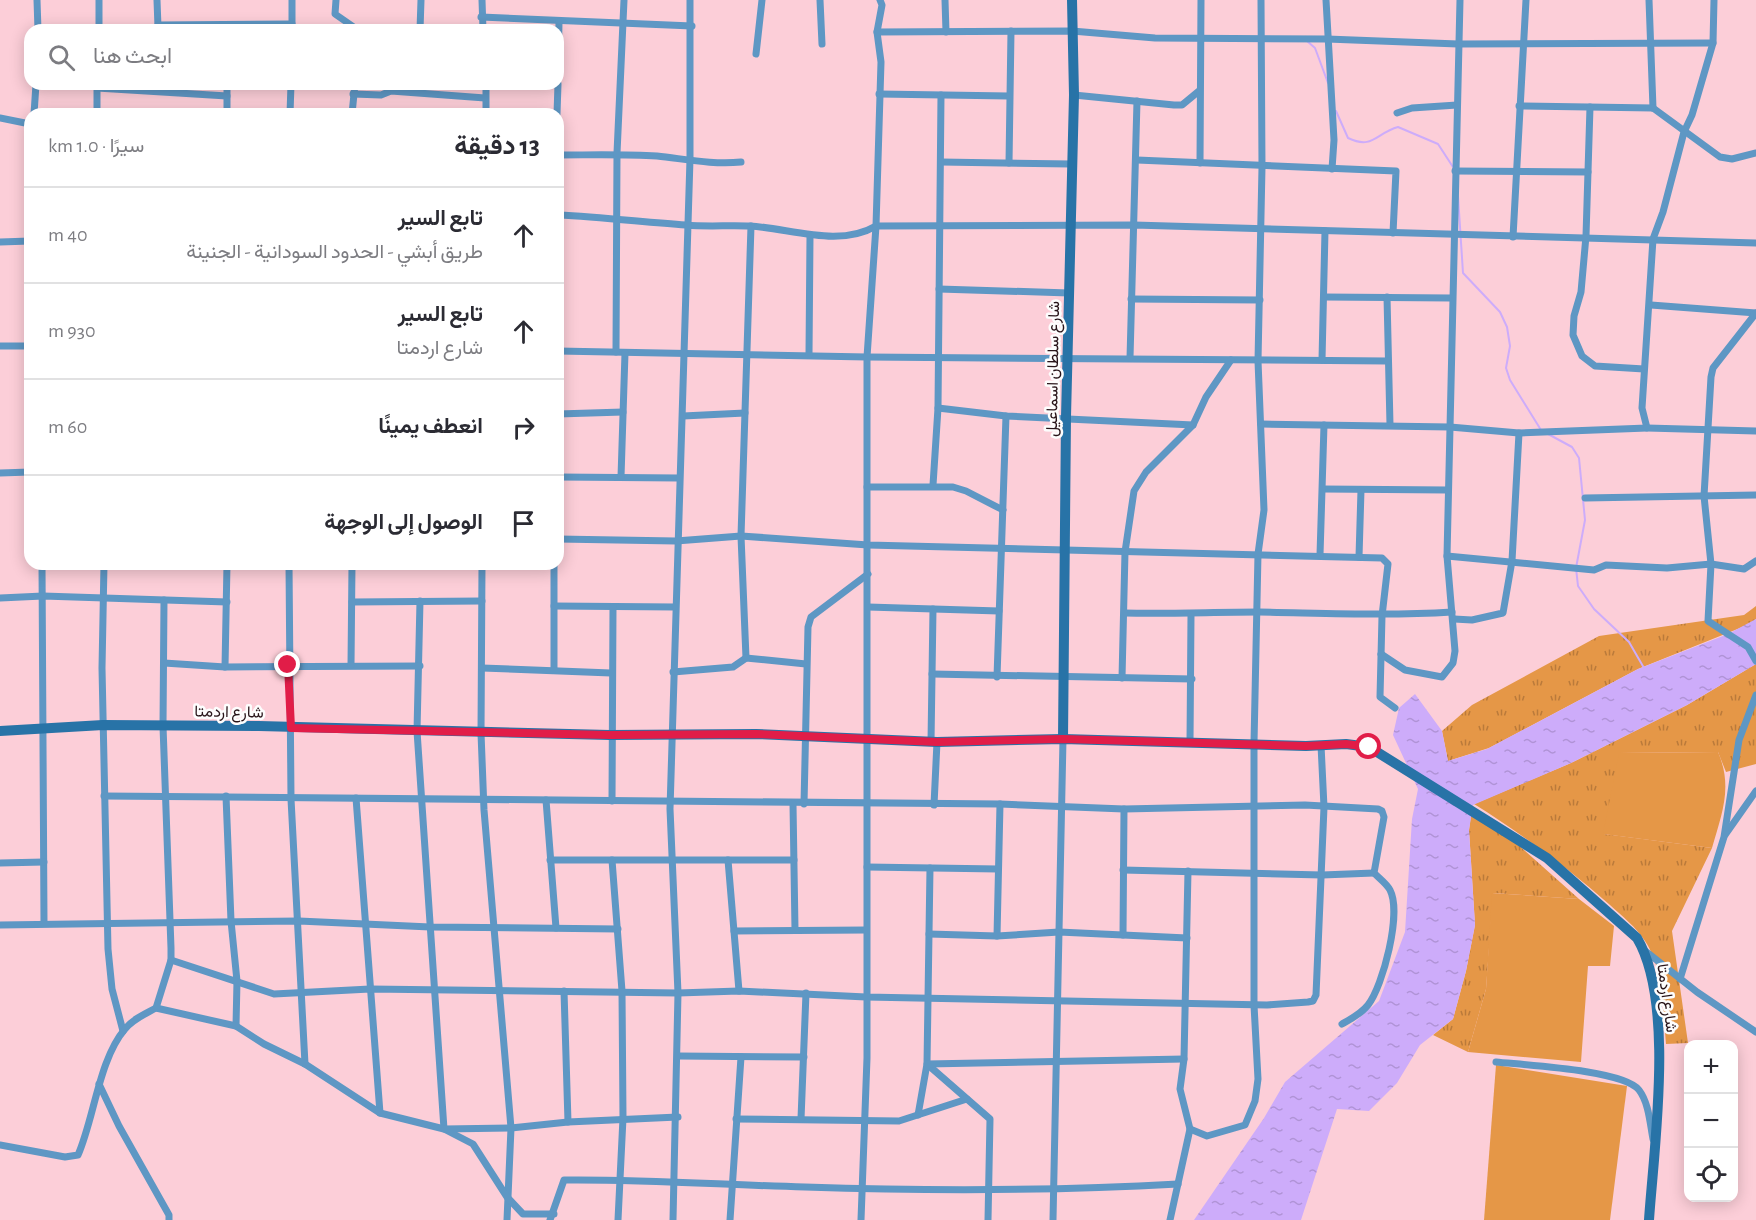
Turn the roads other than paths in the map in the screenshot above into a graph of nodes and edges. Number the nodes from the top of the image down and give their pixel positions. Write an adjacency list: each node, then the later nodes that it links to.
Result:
1 (37, 0): 24 (street)
2 (99, 0): 25 (street)
3 (157, 0): 26 (street)
4 (292, 0): 27 (street)
5 (336, 0): 28 (street)
6 (421, 0): 29 (street)
7 (482, 0): 22 (street)
8 (624, 0): 31 (street)
9 (690, 0): 32 (street)
10 (762, 0): 45 (street)
11 (820, 0): 42 (street)
12 (880, 0): 36 (street)
13 (945, 0): 35 (street)
14 (1072, 0): 34 (main road, شارع سلطان اسماعيل)
15 (1202, 0): 37 (street)
16 (1261, 0): 38 (street)
17 (1326, 0): 39 (street)
18 (1460, 0): 43 (street)
19 (1526, 0): 40 (street)
20 (1649, 0): 44 (street)
21 (1714, 0): 41 (street)
22 (482, 17): 23 (street); 30 (street)
23 (559, 22): 31 (street)
24 (38, 24)
25 (99, 24)
26 (158, 24)
27 (292, 24)
28 (349, 24)
29 (420, 24)
30 (483, 24)
31 (623, 25): 32 (street); 80 (street)
32 (692, 26): 83 (street)
33 (1011, 31): 34 (street); 35 (street); 62 (street)
34 (1072, 31): 37 (street); 60 (main road, شارع سلطان اسماعيل)
35 (946, 32): 36 (street)
36 (877, 33): 58 (street)
37 (1202, 39): 38 (street); 56 (street)
38 (1261, 39): 39 (street); 90 (street)
39 (1327, 39): 43 (street); 91 (street)
40 (1525, 42): 43 (street); 44 (street); 66 (street)
41 (1713, 43): 44 (street); 79 (street)
42 (822, 44)
43 (1458, 44): 65 (street)
44 (1652, 44): 75 (street)
45 (756, 54)
46 (36, 90): 68 (street)
47 (97, 90): 69 (street)
48 (175, 90): 61 (street)
49 (227, 90): 61 (street)
50 (291, 90): 71 (street)
51 (354, 90): 57 (street)
52 (397, 90): 57 (street)
53 (432, 90): 63 (street)
54 (486, 90): 63 (street)
55 (558, 90): 74 (street)
56 (1199, 91): 64 (street); 88 (street)
57 (353, 94): 72 (street)
58 (879, 94): 59 (street); 101 (street)
59 (942, 95): 62 (street); 86 (street)
60 (1074, 95): 64 (street); 89 (main road, شارع سلطان اسماعيل)
61 (227, 96): 70 (street)
62 (1009, 96): 87 (street)
63 (485, 98): 73 (street)
64 (1137, 101): 84 (street)
65 (1457, 105): 76 (street); 92 (street)
66 (1519, 106): 67 (street); 93 (street)
67 (1590, 107): 75 (street); 94 (street)
68 (34, 108)
69 (97, 108)
70 (226, 108)
71 (290, 108)
72 (352, 108)
73 (486, 108)
74 (557, 108)
75 (1653, 108): 79 (street)
76 (1397, 113)
77 (0, 118): 78 (street)
78 (24, 123)
79 (1684, 132): 81 (street); 110 (street)
80 (617, 153): 82 (street); 83 (street); 96 (street)
81 (1756, 153)
82 (564, 155)
83 (690, 159): 85 (street); 98 (street)
84 (1137, 160): 88 (street); 99 (street)
85 (741, 162)
86 (940, 162): 87 (street); 102 (street)
87 (1009, 163): 89 (street)
88 (1200, 163): 90 (street)
89 (1071, 164): 97 (main road, شارع سلطان اسماعيل)
90 (1262, 167): 91 (street); 103 (street)
91 (1332, 169): 105 (street)
92 (1455, 171): 93 (street); 106 (street)
93 (1516, 171): 94 (street); 109 (street)
94 (1588, 172): 108 (street)
95 (564, 215): 96 (street)
96 (616, 218): 98 (street); 125 (street)
97 (1070, 224): 99 (street); 102 (street); 115 (main road, شارع سلطان اسماعيل)
98 (687, 225): 100 (street); 127 (street)
99 (1134, 225): 103 (street); 119 (street)
100 (751, 226): 107 (street); 128 (street)
101 (876, 226): 102 (street); 107 (street); 130 (street)
102 (939, 226): 114 (street)
103 (1261, 230): 104 (street); 120 (street)
104 (1325, 231): 105 (street); 116 (street)
105 (1393, 232): 106 (street)
106 (1454, 234): 109 (street); 118 (street)
107 (810, 236): 129 (street)
108 (1586, 236): 109 (street); 110 (street); 138 (street)
109 (1513, 237)
110 (1653, 239): 113 (street); 121 (street)
111 (24, 241): 112 (street)
112 (0, 242)
113 (1756, 243)
114 (939, 289): 115 (street); 131 (street)
115 (1069, 293): 132 (main road, شارع سلطان اسماعيل)
116 (1324, 297): 117 (street); 135 (street)
117 (1387, 297): 118 (street); 137 (street)
118 (1451, 298): 150 (street)
119 (1131, 299): 120 (street); 133 (street)
120 (1260, 300): 136 (street)
121 (1651, 305): 138 (street); 152 (street)
122 (0, 346): 123 (street)
123 (24, 346)
124 (564, 351): 125 (street)
125 (616, 352): 126 (street)
126 (625, 352): 127 (street); 140 (street)
127 (683, 353): 128 (street); 143 (street)
128 (747, 353): 129 (street); 141 (street)
129 (809, 355): 130 (street)
130 (867, 357): 131 (street); 161 (street)
131 (938, 357): 132 (street); 139 (street)
132 (1068, 357): 133 (street); 145 (main road, شارع سلطان اسماعيل)
133 (1130, 358): 134 (street)
134 (1231, 360): 136 (street); 147 (street)
135 (1322, 360): 136 (street); 137 (street)
136 (1258, 361): 146 (street)
137 (1387, 361): 149 (street)
138 (1644, 369): 151 (street)
139 (938, 408): 144 (street); 160 (street)
140 (623, 412): 142 (street); 158 (street)
141 (745, 413): 143 (street); 169 (street)
142 (564, 414)
143 (683, 416): 159 (street)
144 (1006, 416): 145 (street); 168 (street)
145 (1066, 417): 147 (street); 174 (main road, شارع سلطان اسماعيل)
146 (1261, 424): 148 (street); 176 (street)
147 (1193, 425): 175 (street)
148 (1324, 425): 149 (street); 162 (street)
149 (1390, 425): 150 (street)
150 (1450, 427): 154 (street); 164 (street)
151 (1647, 428): 152 (street); 154 (street)
152 (1707, 430): 153 (street); 166 (street)
153 (1756, 431)
154 (1519, 433): 180 (street)
155 (24, 472): 156 (street)
156 (0, 473)
157 (564, 477): 158 (street)
158 (621, 477): 159 (street)
159 (679, 478): 171 (street)
160 (933, 485): 161 (street); 168 (street)
161 (867, 487): 172 (street)
162 (1323, 489): 163 (street); 177 (street)
163 (1361, 490): 164 (street); 179 (street)
164 (1447, 490): 178 (street)
165 (1756, 495): 166 (street)
166 (1704, 496): 167 (street); 182 (street)
167 (1585, 498)
168 (1003, 510): 173 (street)
169 (741, 536): 171 (street); 172 (street); 211 (street)
170 (564, 539): 171 (street)
171 (676, 541): 201 (street)
172 (868, 545): 173 (street); 190 (street)
173 (1002, 548): 174 (street); 204 (street)
174 (1065, 549): 175 (street); 225 (main road, شارع سلطان اسماعيل)
175 (1125, 552): 176 (street); 206 (street)
176 (1258, 554): 177 (street); 205 (street)
177 (1320, 555): 179 (street)
178 (1447, 556): 180 (street); 209 (street)
179 (1359, 557): 208 (street)
180 (1512, 561): 182 (street); 209 (street)
181 (1756, 561): 182 (street)
182 (1711, 564): 212 (street)
183 (42, 570): 191 (street)
184 (104, 570): 193 (street)
185 (227, 570): 197 (street)
186 (289, 570): 215 (street)
187 (352, 570): 198 (street)
188 (482, 570): 196 (street)
189 (554, 570): 199 (street)
190 (868, 574): 202 (street); 214 (street)
191 (43, 596): 192 (street); 193 (street); 233 (street)
192 (0, 598)
193 (103, 598): 194 (street); 230 (street)
194 (165, 600): 197 (street); 213 (street)
195 (420, 601): 196 (street); 198 (street); 217 (street)
196 (482, 601): 219 (street)
197 (227, 602): 218 (street)
198 (352, 602): 216 (street)
199 (554, 606): 200 (street); 220 (street)
200 (612, 607): 201 (street); 222 (street)
201 (675, 607): 221 (street)
202 (868, 607): 203 (street); 240 (street)
203 (933, 609): 204 (street); 223 (street)
204 (999, 611): 224 (street)
205 (1257, 612): 207 (street); 208 (street); 244 (street)
206 (1125, 613): 207 (street); 226 (street)
207 (1191, 615): 227 (street)
208 (1382, 616): 209 (street); 210 (street)
209 (1453, 616): 210 (street)
210 (1381, 654): 229 (street)
211 (746, 658): 214 (street); 221 (street)
212 (1756, 661)
213 (164, 663): 218 (street); 231 (street)
214 (806, 664): 239 (street)
215 (288, 665): 216 (street); 218 (street); 232 (street)
216 (351, 665): 217 (street)
217 (420, 666): 235 (street)
218 (225, 667)
219 (482, 668): 220 (street); 236 (street)
220 (555, 670): 222 (street)
221 (673, 672): 237 (street)
222 (611, 673): 238 (street)
223 (932, 674): 224 (street); 242 (street)
224 (997, 677): 225 (street)
225 (1062, 678): 226 (street); 241 (main road, شارع سلطان اسماعيل)
226 (1122, 678): 227 (street)
227 (1191, 679): 243 (street)
228 (1756, 695): 266 (street)
229 (1395, 708)
230 (103, 726): 231 (main road, شارع اردمتا); 233 (main road, شارع اردمتا); 247 (street)
231 (163, 726): 232 (main road, شارع اردمتا); 248 (street)
232 (291, 728): 235 (main road, شارع اردمتا); 251 (street)
233 (45, 729): 234 (main road, شارع اردمتا); 272 (street)
234 (0, 730)
235 (417, 731): 236 (main road, شارع اردمتا); 252 (street)
236 (481, 733): 238 (main road, شارع اردمتا); 253 (street)
237 (672, 733): 238 (main road, شارع اردمتا); 239 (main road, شارع اردمتا); 256 (street)
238 (610, 735): 255 (street)
239 (805, 736): 240 (main road, شارع اردمتا); 258 (street)
240 (867, 739): 242 (main road, شارع اردمتا); 260 (street)
241 (1063, 739): 242 (main road, شارع اردمتا); 243 (main road, شارع اردمتا); 263 (street)
242 (934, 742): 261 (street)
243 (1190, 742): 244 (main road, شارع اردمتا)
244 (1254, 743): 245 (main road, شارع اردمتا); 264 (street)
245 (1321, 745): 262 (street); 301 (main road, شارع اردمتا)
246 (1756, 791): 266 (street)
247 (104, 796): 248 (street); 288 (street)
248 (165, 796): 249 (street); 284 (street)
249 (226, 796): 251 (street); 282 (street)
250 (356, 798): 251 (street); 252 (street); 286 (street)
251 (291, 799): 283 (street)
252 (421, 799): 253 (street); 289 (street)
253 (483, 799): 254 (street); 290 (street)
254 (546, 800): 255 (street); 267 (street)
255 (612, 801): 256 (street)
256 (670, 802): 257 (street); 269 (street)
257 (793, 804): 258 (street); 271 (street)
258 (804, 804): 260 (street)
259 (1000, 804): 261 (street); 263 (street); 276 (street)
260 (867, 805): 261 (street); 274 (street)
261 (934, 805)
262 (1324, 807): 264 (street); 280 (street); 281 (street)
263 (1062, 808): 265 (street); 296 (street)
264 (1255, 808): 265 (street); 279 (street)
265 (1124, 809): 277 (street)
266 (1724, 837): 303 (street)
267 (550, 860): 268 (street); 291 (street)
268 (612, 860): 269 (street); 292 (street)
269 (672, 860): 270 (street); 311 (street)
270 (728, 860): 271 (street); 295 (street)
271 (794, 860): 293 (street)
272 (44, 862): 273 (street); 285 (street)
273 (0, 863)
274 (867, 867): 275 (street); 294 (street)
275 (930, 868): 276 (street); 297 (street)
276 (998, 869): 299 (street)
277 (1123, 870): 278 (street); 298 (street)
278 (1188, 871): 279 (street); 300 (street)
279 (1254, 872): 281 (street); 318 (street)
280 (1374, 873): 281 (street); 320 (street)
281 (1322, 875): 318 (street)
282 (231, 921): 283 (street); 284 (street); 304 (street)
283 (299, 921): 286 (street); 313 (street)
284 (170, 922): 288 (street); 302 (street)
285 (44, 923): 287 (street); 288 (street)
286 (366, 924): 289 (street); 305 (street)
287 (0, 925)
288 (108, 926): 322 (street)
289 (430, 927): 290 (street); 306 (street)
290 (493, 928): 291 (street); 307 (street)
291 (556, 928): 292 (street)
292 (618, 929): 309 (street)
293 (795, 930): 294 (street); 295 (street)
294 (866, 930): 314 (street)
295 (734, 931): 310 (street)
296 (1059, 932): 298 (street); 299 (street); 316 (street)
297 (929, 934): 299 (street); 315 (street)
298 (1123, 935): 300 (street)
299 (997, 936)
300 (1187, 938): 317 (street)
301 (1644, 950): 303 (street); 346 (main road, شارع اردمتا)
302 (171, 960): 304 (street); 319 (street)
303 (1680, 979): 323 (street)
304 (237, 981): 313 (street); 321 (street)
305 (370, 989): 306 (street); 313 (street); 334 (street)
306 (433, 990): 307 (street); 343 (street)
307 (498, 990): 308 (street); 342 (street)
308 (564, 990): 309 (street); 341 (street)
309 (622, 991): 311 (street); 337 (street)
310 (739, 991): 311 (street); 312 (street)
311 (678, 993): 324 (street)
312 (806, 993): 314 (street); 326 (street)
313 (303, 994): 330 (street)
314 (866, 997): 315 (street); 340 (street)
315 (929, 998): 316 (street); 331 (street)
316 (1057, 1000): 317 (street); 328 (street)
317 (1186, 1003): 318 (street); 327 (street)
318 (1254, 1005): 344 (street)
319 (156, 1008): 321 (street); 322 (street)
320 (1342, 1024)
321 (236, 1026): 330 (street)
322 (123, 1031): 332 (street)
323 (1756, 1032)
324 (678, 1056): 325 (street); 336 (street)
325 (741, 1057): 326 (street); 338 (street)
326 (804, 1057): 339 (street)
327 (1184, 1059): 328 (street); 344 (street)
328 (1055, 1062): 331 (street); 353 (street)
329 (1496, 1062): 346 (street)
330 (305, 1064): 334 (street)
331 (927, 1064): 333 (street); 335 (street)
332 (99, 1084): 345 (street); 356 (street)
333 (967, 1099): 335 (street); 352 (street)
334 (380, 1113): 343 (street)
335 (918, 1115): 340 (street)
336 (678, 1117): 337 (street); 348 (street)
337 (623, 1118): 341 (street); 347 (street)
338 (736, 1119): 339 (street); 349 (street)
339 (801, 1119): 340 (street)
340 (864, 1120): 351 (street)
341 (568, 1122): 342 (street)
342 (511, 1128): 343 (street); 354 (street)
343 (444, 1129): 354 (street)
344 (1190, 1129): 350 (street)
345 (0, 1145)
346 (1654, 1145): 365 (main road, شارع اردمتا)
347 (620, 1180): 348 (street); 355 (street); 358 (street)
348 (675, 1180): 349 (street); 359 (street)
349 (733, 1184): 351 (street); 360 (street)
350 (1178, 1184): 353 (street); 364 (street)
351 (863, 1189): 352 (street); 361 (street)
352 (988, 1190): 353 (street); 362 (street)
353 (1055, 1191): 363 (street)
354 (507, 1197): 355 (street); 357 (street)
355 (552, 1217)
356 (169, 1220)
357 (507, 1220)
358 (618, 1220)
359 (674, 1220)
360 (730, 1220)
361 (861, 1220)
362 (988, 1220)
363 (1053, 1220)
364 (1170, 1220)
365 (1649, 1220)

